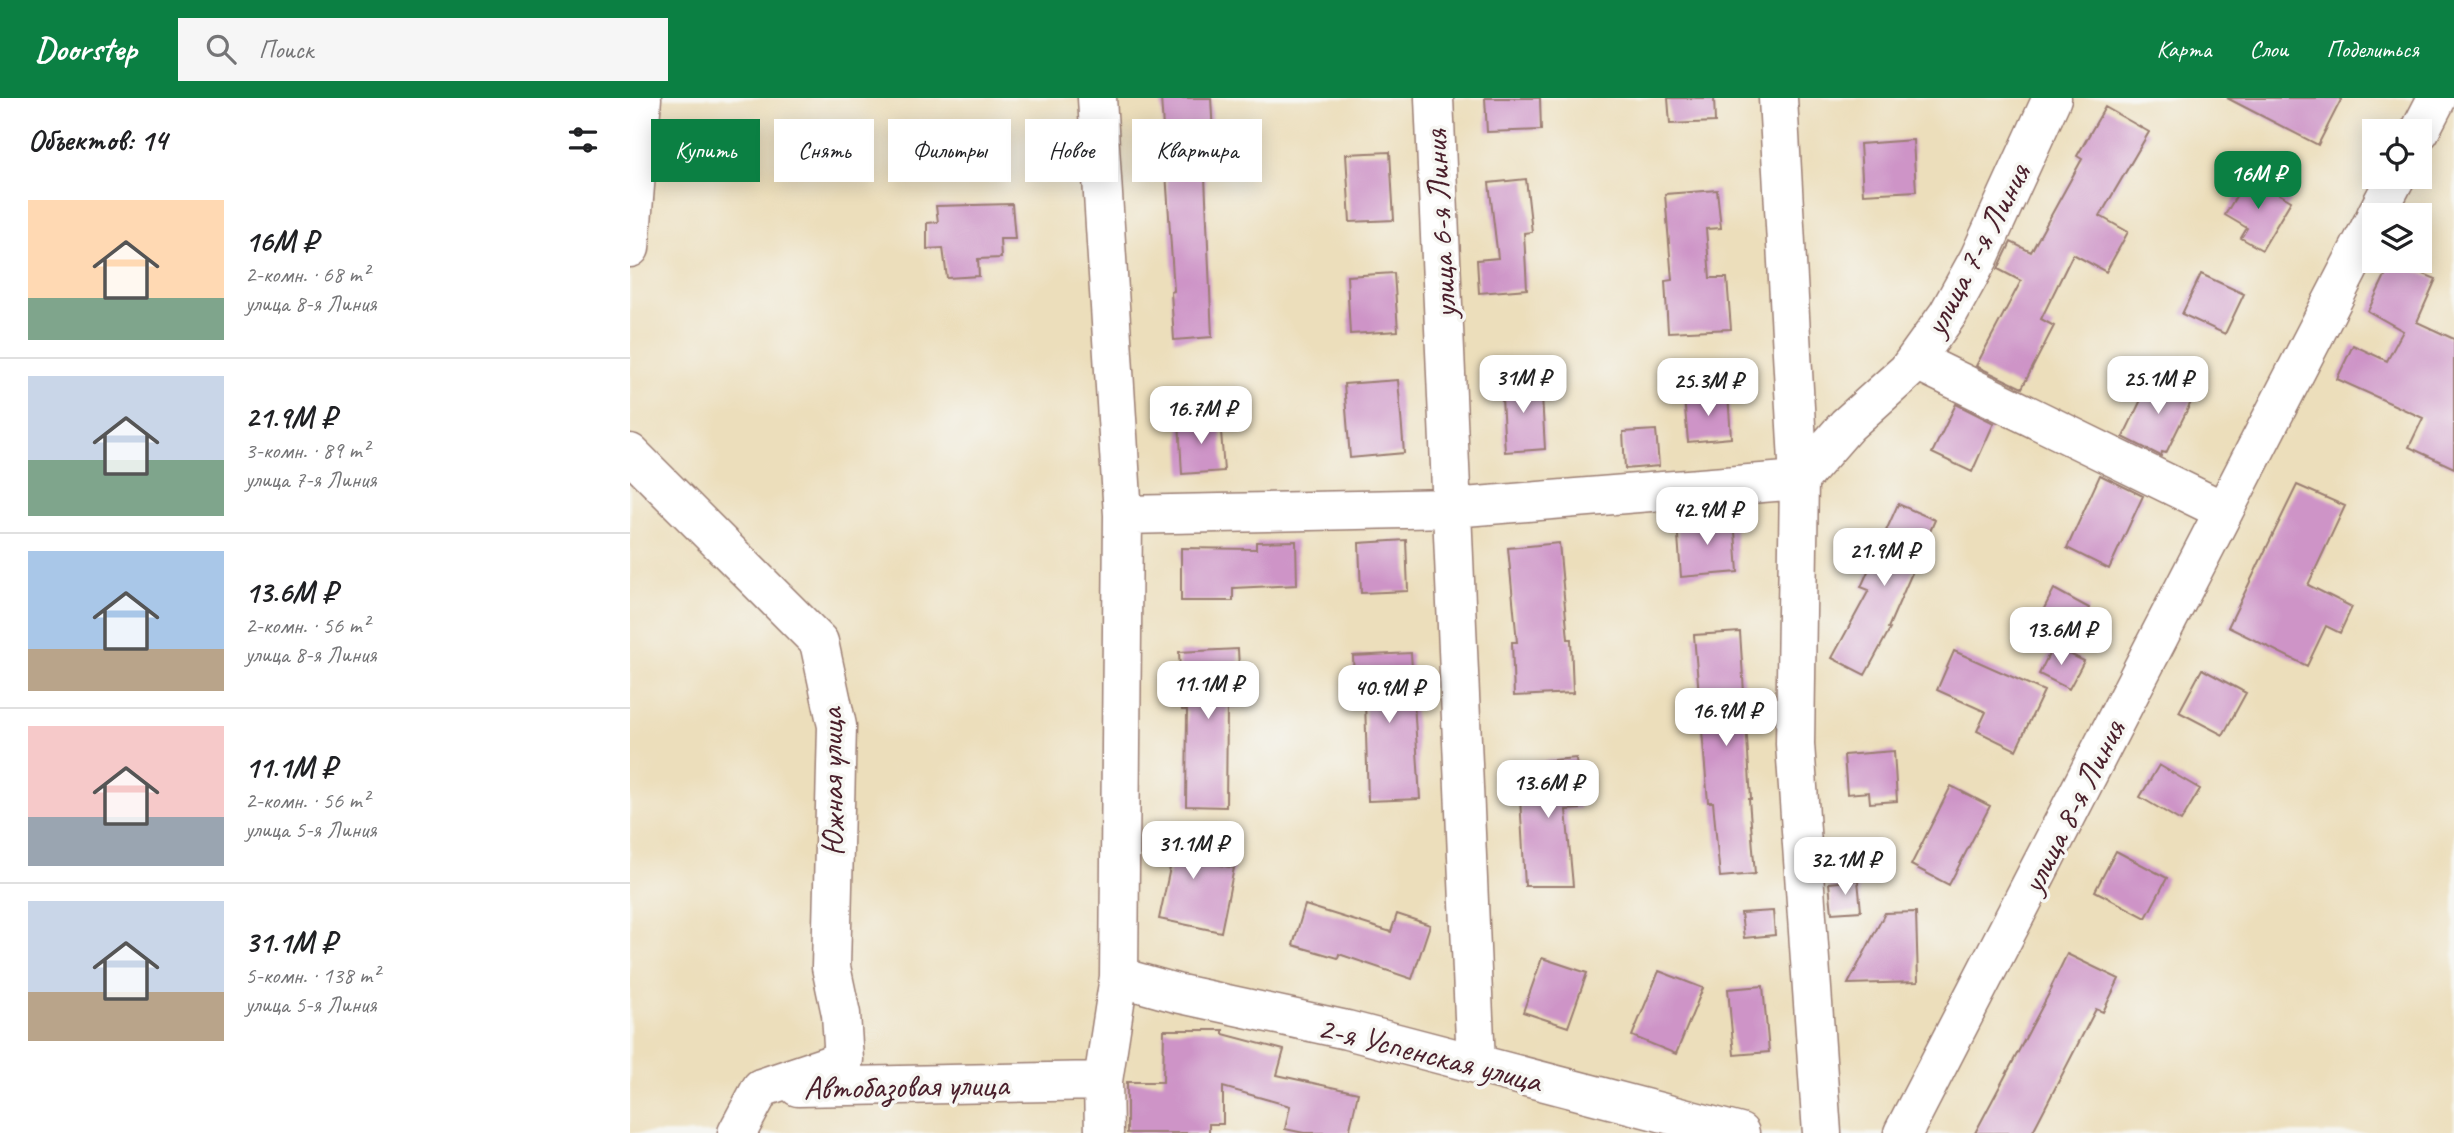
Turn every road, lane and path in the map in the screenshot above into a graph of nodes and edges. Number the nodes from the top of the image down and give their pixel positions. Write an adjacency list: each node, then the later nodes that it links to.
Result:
1 (642, 98): 9 (street)
2 (1097, 98): 15 (street)
3 (1434, 98): 13 (street, улица 6-я Линия)
4 (1778, 98): 12 (street)
5 (2437, 98): 7 (street)
6 (2041, 102): 10 (street, улица 7-я Линия)
7 (2426, 119)
8 (2362, 244): 14 (street, улица 8-я Линия)
9 (630, 248)
10 (1915, 360): 12 (street, улица 7-я Линия); 14 (street)
11 (630, 453): 19 (street, Южная улица)
12 (1798, 481): 13 (street); 23 (street)
13 (1452, 508): 15 (street); 17 (street, улица 6-я Линия)
14 (2224, 511): 24 (street, улица 8-я Линия)
15 (1123, 515): 16 (street)
16 (1119, 977): 17 (street, 2-я Успенская улица); 18 (street)
17 (1476, 1063): 22 (street, 2-я Успенская улица)
18 (1103, 1081): 19 (street, Автобазовая улица); 21 (street)
19 (761, 1088): 20 (street, Автобазовая улица)
20 (737, 1133)
21 (1104, 1133)
22 (1740, 1133)
23 (1822, 1133)
24 (1903, 1133)

